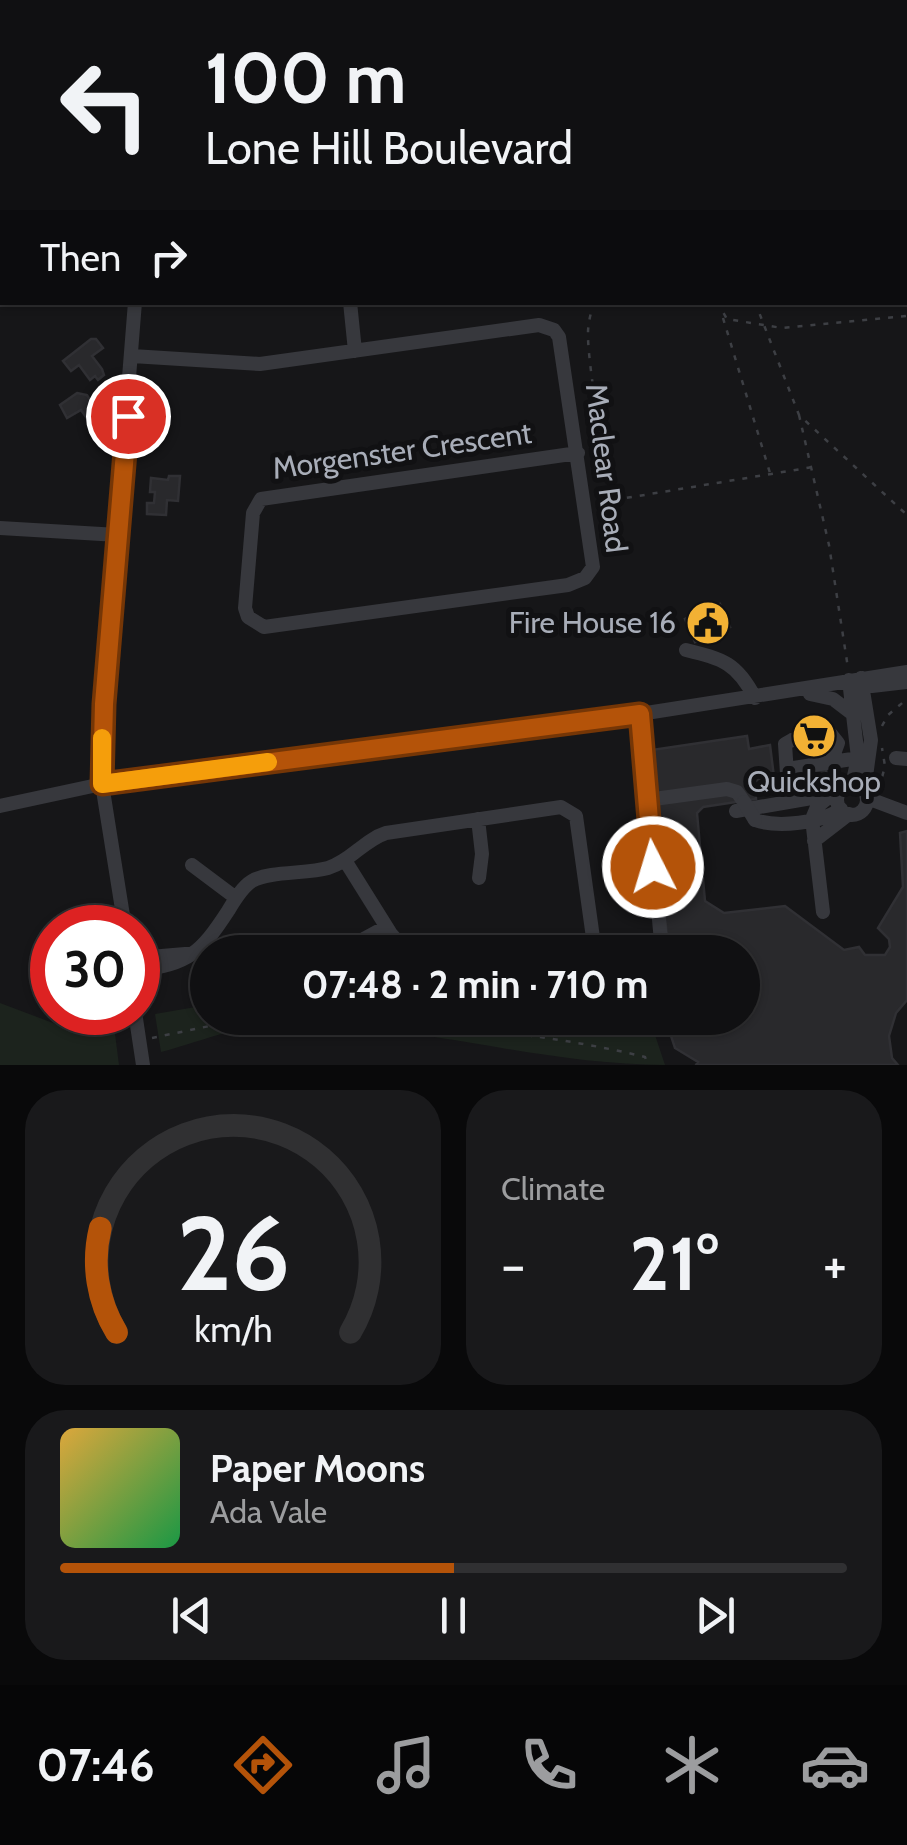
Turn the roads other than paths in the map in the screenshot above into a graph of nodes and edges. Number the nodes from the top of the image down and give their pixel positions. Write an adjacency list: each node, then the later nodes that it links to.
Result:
1 (134, 305): 4 (street)
2 (350, 305): 3 (street)
3 (355, 351): 4 (street); 5 (street, Maclear Road)
4 (132, 356): 7 (street)
5 (578, 453): 8 (street, Maclear Road); 8 (street, Morgenster Crescent)
6 (0, 528): 7 (street)
7 (118, 535): 19 (street)
8 (568, 585)
9 (686, 650): 14 (street)
10 (907, 672): 12 (street)
11 (900, 682): 12 (street); 15 (street)
12 (856, 683): 13 (street); 15 (street)
13 (804, 692): 14 (street); 15 (street)
14 (756, 698): 16 (street)
15 (860, 712): 17 (street)
16 (640, 714): 19 (street); 21 (street)
17 (863, 757): 18 (street); 22 (street)
18 (831, 762): 20 (street); 20 (street)
19 (102, 784): 23 (street); 33 (street)
20 (791, 786): 22 (street); 24 (street); 26 (street)
21 (647, 800): 24 (street); 40 (street)
22 (850, 800): 25 (street); 26 (street); 28 (street)
23 (0, 806)
24 (740, 807): 26 (street, bridge)
25 (907, 812)
26 (815, 813): 28 (street)
27 (478, 819): 29 (street); 31 (street); 39 (street)
28 (814, 842): 34 (street)
29 (346, 862): 32 (street); 35 (street)
30 (192, 865): 32 (street)
31 (478, 878)
32 (236, 898): 36 (street)
33 (120, 905)
34 (823, 912)
35 (386, 926): 37 (street); 38 (street)
36 (209, 935)
37 (370, 935)
38 (393, 935)
39 (595, 935)
40 (660, 935)
41 (190, 953): 42 (street)
42 (160, 956)
43 (190, 956): 44 (street)
44 (160, 967)
45 (139, 1035): 46 (street)
46 (143, 1065)

